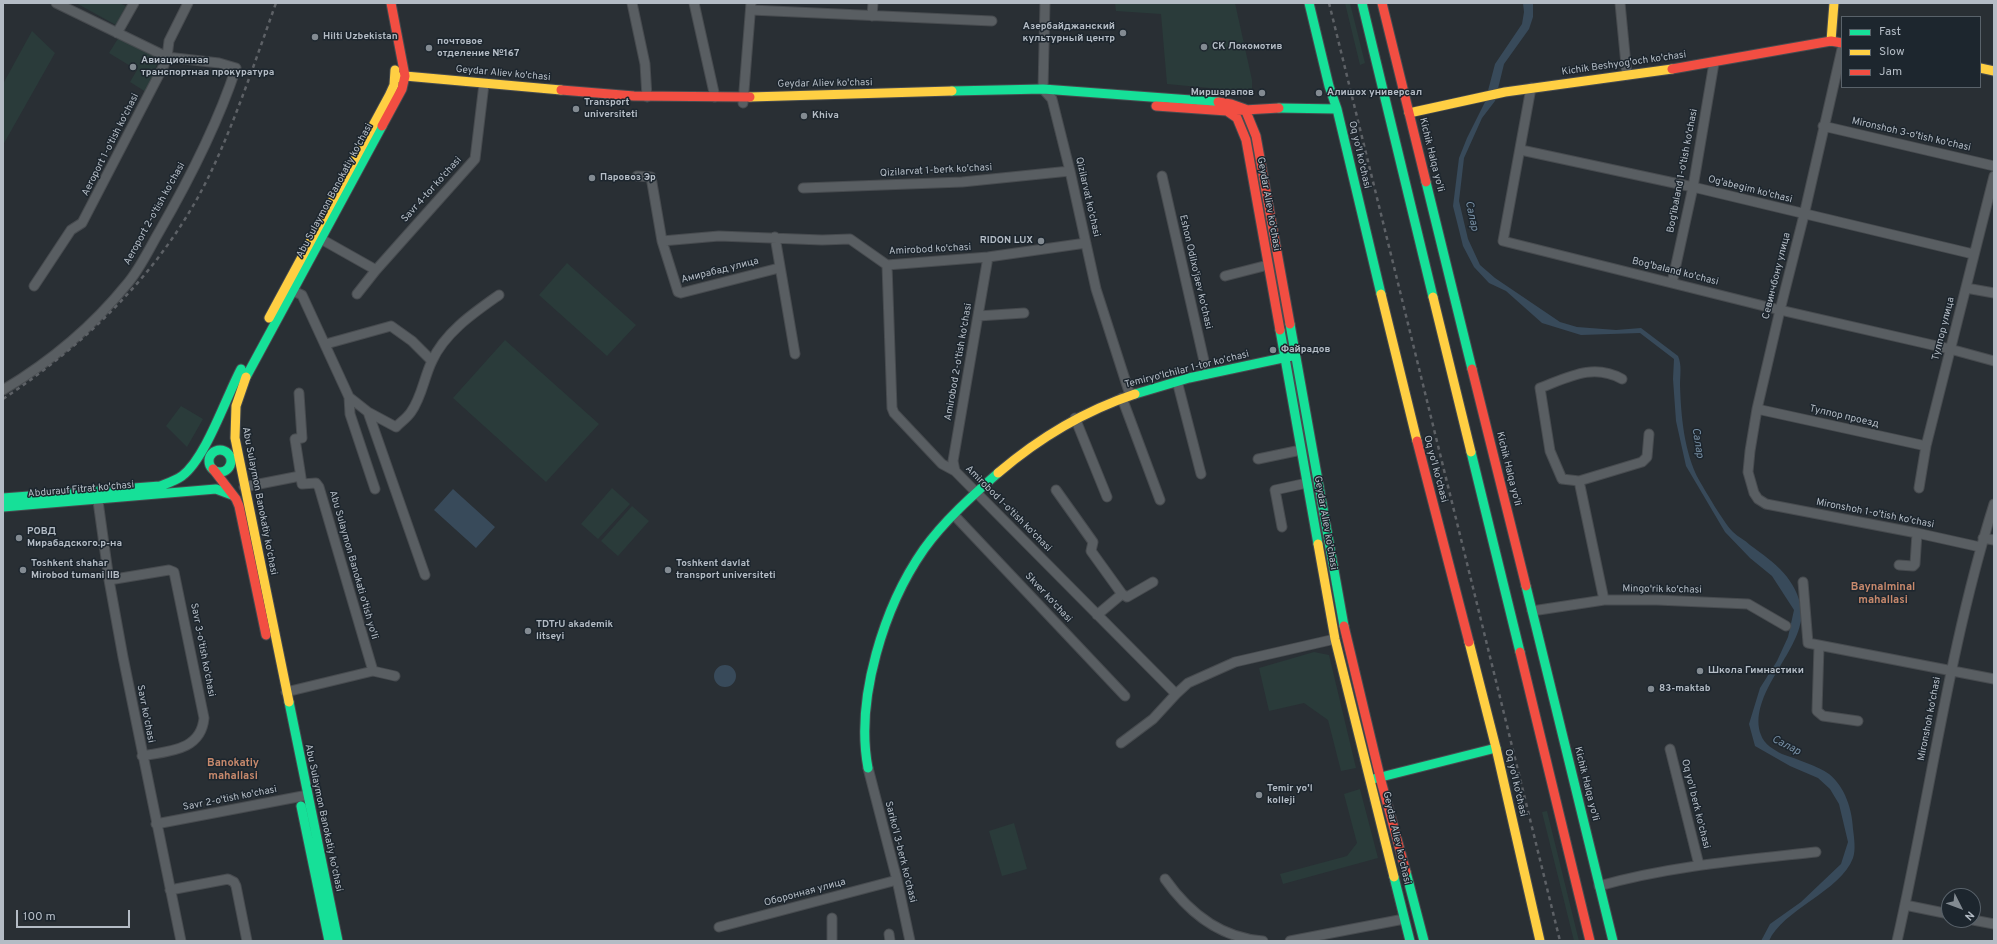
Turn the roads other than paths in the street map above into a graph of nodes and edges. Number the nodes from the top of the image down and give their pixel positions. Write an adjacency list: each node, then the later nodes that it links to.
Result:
1 (56, 3): 18 (street)
2 (134, 3): 18 (street)
3 (188, 3): 22 (street, Aeroport 1-o'tish ko'chasi)
4 (383, 3): 27 (main road)
5 (391, 3): 28 (main road)
6 (632, 3): 33 (street)
7 (694, 3): 32 (street)
8 (874, 3): 16 (street)
9 (1045, 3): 31 (street)
10 (1309, 3): 38 (main road, Oq yo'l ko'chasi)
11 (1362, 3): 41 (main road)
12 (1382, 3): 40 (main road, Kichik Halqa yo'li)
13 (1620, 3): 26 (street)
14 (1834, 3): 19 (main road)
15 (751, 7): 16 (street); 35 (street)
16 (872, 16): 17 (street)
17 (992, 21)
18 (117, 33): 22 (street)
19 (1831, 41): 20 (main road, Kichik Beshyog'och ko'chasi); 23 (main road, Kichik Beshyog'och ko'chasi)
20 (1841, 42)
21 (1841, 53): 42 (street, Севинчбону улица)
22 (167, 57): 66 (street, Aeroport 1-o'tish ko'chasi); 85 (street, Aeroport 2-o'tish ko'chasi)
23 (1714, 63): 26 (main road, Kichik Beshyog'och ko'chasi); 49 (street, Bog'ibaland 1-o'tish ko'chasi)
24 (1981, 68): 25 (main road)
25 (1994, 71)
26 (1627, 75): 30 (main road, Kichik Beshyog'och ko'chasi)
27 (395, 78): 28 (main road, Geydar Aliev ko'chasi); 68 (main road, Abu Sulaymon Banokatiy ko'chasi)
28 (404, 79): 29 (main road, Geydar Aliev ko'chasi); 55 (main road, Abu Sulaymon Banokatiy ko'chasi)
29 (483, 87): 36 (main road, Geydar Aliev ko'chasi); 63 (street, Savr 4-tor ko'chasi)
30 (1531, 88): 40 (main road, Kichik Beshyog'och ko'chasi); 43 (street, Bog'baland ko'chasi)
31 (1043, 89): 34 (street, Qizilarvat ko'chasi); 35 (main road, Geydar Aliev ko'chasi); 37 (main road, Geydar Aliev ko'chasi)
32 (715, 96): 33 (main road, Geydar Aliev ko'chasi); 35 (main road, Geydar Aliev ko'chasi)
33 (647, 97): 36 (main road, Geydar Aliev ko'chasi)
34 (1050, 97): 35 (main road, Geydar Aliev ko'chasi); 39 (main road, Geydar Aliev ko'chasi); 45 (street, Qizilarvat ko'chasi)
35 (744, 100): 36 (main road, Geydar Aliev ko'chasi)
36 (634, 101)
37 (1245, 109): 38 (main road, Geydar Aliev ko'chasi); 39 (main road, Geydar Aliev ko'chasi); 51 (main road, Geydar Aliev ko'chasi)
38 (1337, 109): 150 (main road, Oq yo'l ko'chasi)
39 (1227, 112): 52 (main road, Geydar Aliev ko'chasi)
40 (1409, 113): 41 (main road, Kichik Beshyog'och ko'chasi); 135 (main road, Kichik Halqa yo'li)
41 (1391, 119): 183 (main road)
42 (1823, 126): 44 (street, Mironshoh 3-o'tish ko'chasi); 53 (street, Севинчбону улица)
43 (1521, 150): 49 (street, Og'abegim ko'chasi); 65 (street, Bog'baland ko'chasi)
44 (1994, 166)
45 (1070, 171): 50 (street, Qizilarvat 1-berk ko'chasi); 57 (street, Qizilarvat ko'chasi)
46 (636, 176): 56 (street, Амирабад улица)
47 (1162, 176): 82 (street, Eshon Odilxo'jaev ko'chasi)
48 (1994, 176): 58 (street, Тулпор улица)
49 (1693, 187): 53 (street, Og'abegim ko'chasi); 65 (street, Bog'ibaland 1-o'tish ko'chasi)
50 (803, 188)
51 (1268, 208): 52 (main road); 78 (main road, Geydar Aliev ko'chasi)
52 (1258, 210): 61 (main road, Geydar Aliev ko'chasi)
53 (1804, 215): 58 (street, Og'abegim ko'chasi); 72 (street, Севинчбону улица)
54 (775, 237): 56 (street, Amirobod ko'chasi); 60 (street, Amirobod ko'chasi); 62 (street)
55 (321, 239): 63 (street); 68 (main road, Abu Sulaymon Banokatiy ko'chasi)
56 (662, 241): 62 (street, Амирабад улица)
57 (1086, 243): 59 (street, Amirobod ko'chasi); 87 (street, Qizilarvat ko'chasi)
58 (1973, 254): 67 (street, Тулпор улица)
59 (988, 257): 60 (street, Amirobod ko'chasi); 74 (street, Amirobod 2-o'tish ko'chasi)
60 (888, 265): 101 (street, Amirobod 1-o'tish ko'chasi)
61 (1268, 265): 64 (street); 79 (main road, Geydar Aliev ko'chasi)
62 (779, 268): 77 (street)
63 (376, 270): 70 (street, Savr 4-tor ko'chasi)
64 (1224, 276)
65 (1672, 283): 72 (street, Bog'baland ko'chasi)
66 (34, 286)
67 (1966, 288): 69 (street); 76 (street, Тулпор улица)
68 (289, 289): 75 (street); 92 (main road, Abu Sulaymon Banokatiy ko'chasi); 94 (main road, Abu Sulaymon Banokatiy ko'chasi)
69 (1994, 293)
70 (357, 294)
71 (500, 295): 80 (street)
72 (1780, 310): 76 (street, Bog'baland ko'chasi); 89 (street, Севинчбону улица)
73 (1024, 313): 74 (street)
74 (978, 316): 101 (street, Amirobod 2-o'tish ko'chasi)
75 (326, 344): 80 (street); 88 (street)
76 (1950, 349): 81 (street, Bog'baland ko'chasi); 95 (street, Тулпор улица)
77 (795, 354)
78 (1294, 355): 79 (main road, Temiryo‘lchilar 1-tor koʻchasi); 138 (main road, Geydar Aliev ko'chasi)
79 (1285, 358): 82 (main road, Temiryo‘lchilar 1-tor koʻchasi); 96 (main road, Geydar Aliev ko'chasi)
80 (432, 361): 90 (street)
81 (1994, 361)
82 (1207, 374): 84 (main road, Temiryo‘lchilar 1-tor koʻchasi)
83 (1622, 379): 106 (street)
84 (1177, 382): 87 (main road, Temiryo‘lchilar 1-tor koʻchasi); 104 (street)
85 (3, 390)
86 (300, 393): 105 (street)
87 (1126, 396): 91 (main road, Temiryo‘lchilar 1-tor koʻchasi); 119 (street, Qizilarvat ko'chasi)
88 (349, 397): 90 (street); 111 (street)
89 (1757, 409): 95 (street, Тулпор проезд); 120 (street, Севинчбону улица)
90 (368, 412): 129 (street)
91 (1075, 418): 114 (main road, Temiryo‘lchilar 1-tor koʻchasi); 115 (street)
92 (213, 430): 97 (main road); 100 (main road, Abu Sulaymon Banokatiy ko'chasi)
93 (1649, 434): 106 (street)
94 (235, 438): 99 (main road); 103 (main road, Abu Sulaymon Banokatiy ko'chasi)
95 (1926, 446): 109 (street, Тулпор улица)
96 (1301, 450): 98 (street); 107 (main road, Geydar Aliev ko'chasi)
97 (211, 455): 99 (main road); 100 (main road); 102 (main road)
98 (1258, 459)
99 (231, 460): 102 (main road); 103 (main road)
100 (193, 464): 112 (main road, Abu Sulaymon Banokatiy ko'chasi)
101 (955, 471): 114 (street, Amirobod 1-o'tish ko'chasi)
102 (218, 472): 112 (main road, Abdurauf Fitrat ko'chasi); 118 (main road, Abu Sulaymon Banokatiy ko'chasi)
103 (241, 473): 108 (main road, Abu Sulaymon Banokatiy ko'chasi)
104 (1201, 474)
105 (300, 476): 108 (street); 142 (street, Abu Sulaymon Banokati o'tish yo'li)
106 (1579, 481): 134 (street)
107 (1307, 483): 124 (street); 139 (main road, Geydar Aliev ko'chasi)
108 (244, 487): 145 (main road, Abu Sulaymon Banokatiy ko'chasi)
109 (1919, 488)
110 (97, 489): 112 (main road, Abdurauf Fitrat ko'chasi); 116 (main road, Abdurauf Fitrat ko'chasi); 117 (street, Savr ko'chasi)
111 (375, 489)
112 (161, 490): 117 (main road, Abdurauf Fitrat ko'chasi); 118 (main road, Abdurauf Fitrat ko'chasi)
113 (1056, 490): 133 (street)
114 (977, 492): 123 (main road, Temiryo‘lchilar 1-tor koʻchasi); 136 (street, Amirobod 1-o'tish ko'chasi)
115 (1108, 497)
116 (3, 498)
117 (98, 499): 122 (main road, Abdurauf Fitrat ko'chasi); 130 (street, Savr ko'chasi)
118 (236, 499): 155 (main road, Abu Sulaymon Banokatiy ko'chasi)
119 (1160, 500)
120 (1766, 504): 125 (street, Mironshoh 1-o'tish ko'chasi)
121 (1994, 504): 127 (street, Mironshoh ko'chasi)
122 (3, 507)
123 (954, 515): 147 (street, Skver ko'chasi); 153 (main road, Temiryo‘lchilar 1-tor koʻchasi)
124 (1282, 527)
125 (1917, 533): 127 (street, Mironshoh 1-o'tish ko'chasi); 128 (street)
126 (1994, 540): 127 (street, Mironshoh 1-o'tish ko'chasi)
127 (1982, 542): 141 (street, Mironshoh ko'chasi)
128 (1899, 565)
129 (425, 575)
130 (109, 580): 152 (street, Savr ko'chasi); 152 (street, Savr 3-o'tish ko'chasi)
131 (1153, 582): 133 (street)
132 (1803, 582): 140 (street)
133 (1122, 594): 136 (street)
134 (1604, 600): 135 (street, Mingo'rik ko'chasi); 137 (street, Mingo'rik ko'chasi)
135 (1532, 611): 161 (main road, Kichik Halqa yo'li)
136 (1097, 615): 146 (street, Amirobod 1-o'tish ko'chasi)
137 (1786, 626)
138 (1346, 636): 139 (main road); 154 (main road, Geydar Aliev ko'chasi)
139 (1336, 639): 146 (street); 154 (main road, Geydar Aliev ko'chasi)
140 (1819, 646): 141 (street); 148 (street)
141 (1951, 670): 144 (street); 163 (street, Mironshoh ko'chasi)
142 (373, 671): 143 (street); 145 (street)
143 (395, 676)
144 (1994, 679)
145 (286, 692): 155 (main road, Abu Sulaymon Banokatiy ko'chasi)
146 (1176, 694): 149 (street)
147 (1125, 696)
148 (1858, 721)
149 (1121, 743)
150 (1496, 748): 154 (main road); 182 (main road, Oq yo'l ko'chasi)
151 (1670, 749): 158 (street, Oq yo'l berk ko'chasi)
152 (142, 756): 156 (street, Savr ko'chasi)
153 (868, 768): 160 (street, Sariko'l 3-berk ko'chasi)
154 (1375, 779): 165 (main road, Geydar Aliev ko'chasi); 167 (main road, Geydar Aliev ko'chasi)
155 (304, 796): 156 (street, Savr 2-o'tish ko'chasi); 174 (main road, Abu Sulaymon Banokatiy ko'chasi); 175 (main road, Abu Sulaymon Banokatiy ko'chasi)
156 (156, 824): 162 (street, Savr ko'chasi)
157 (1816, 852): 158 (street, Oq yo'l berk ko'chasi)
158 (1699, 864): 161 (street, Oq yo'l berk ko'chasi)
159 (1165, 879): 171 (street)
160 (897, 880): 170 (street, Оборонная улица); 177 (street, Sariko'l 3-berk ko'chasi)
161 (1599, 886): 184 (main road, Kichik Halqa yo'li)
162 (170, 890): 172 (street, Savr ko'chasi); 173 (street)
163 (1905, 905): 164 (street); 185 (street, Mironshoh ko'chasi)
164 (1941, 912)
165 (1417, 916): 167 (main road); 181 (main road, Geydar Aliev ko'chasi)
166 (832, 918): 176 (street)
167 (1404, 919): 179 (street); 180 (main road, Geydar Aliev ko'chasi)
168 (1981, 922): 169 (street)
169 (1994, 924)
170 (719, 927)
171 (1233, 939): 178 (street)
172 (181, 941)
173 (247, 941)
174 (329, 941)
175 (338, 941)
176 (832, 941)
177 (910, 941)
178 (1263, 941)
179 (1290, 941)
180 (1410, 941)
181 (1424, 941)
182 (1540, 941)
183 (1590, 941)
184 (1613, 941)
185 (1897, 941)

